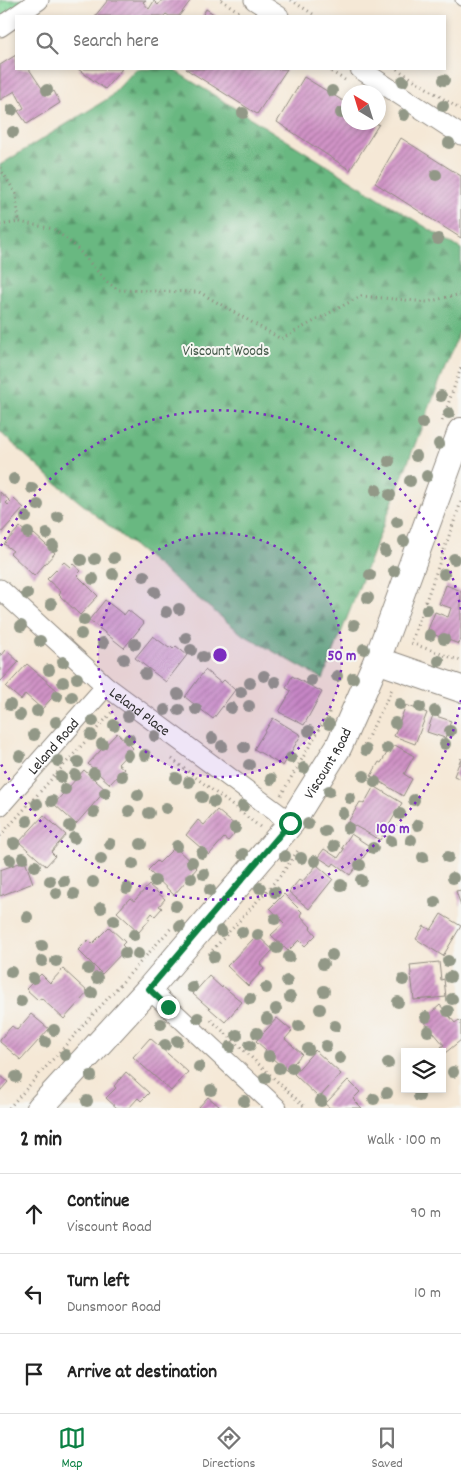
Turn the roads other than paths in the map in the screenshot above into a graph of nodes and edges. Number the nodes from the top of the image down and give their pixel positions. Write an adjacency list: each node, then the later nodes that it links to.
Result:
1 (39, 0): 3 (street)
2 (254, 0): 4 (street)
3 (17, 15)
4 (277, 15)
5 (15, 17): 6 (street)
6 (0, 27)
7 (362, 70): 8 (street)
8 (461, 134)
9 (451, 427): 11 (street, Viscount Road)
10 (0, 589): 12 (street, Leland Place)
11 (377, 660): 13 (street); 15 (street, Viscount Road)
12 (106, 686): 14 (street, Leland Road); 15 (street, Leland Place)
13 (461, 689)
14 (0, 806)
15 (296, 834): 16 (street, Viscount Road)
16 (149, 989): 17 (street, Viscount Road); 18 (street)
17 (40, 1108)
18 (277, 1108)

